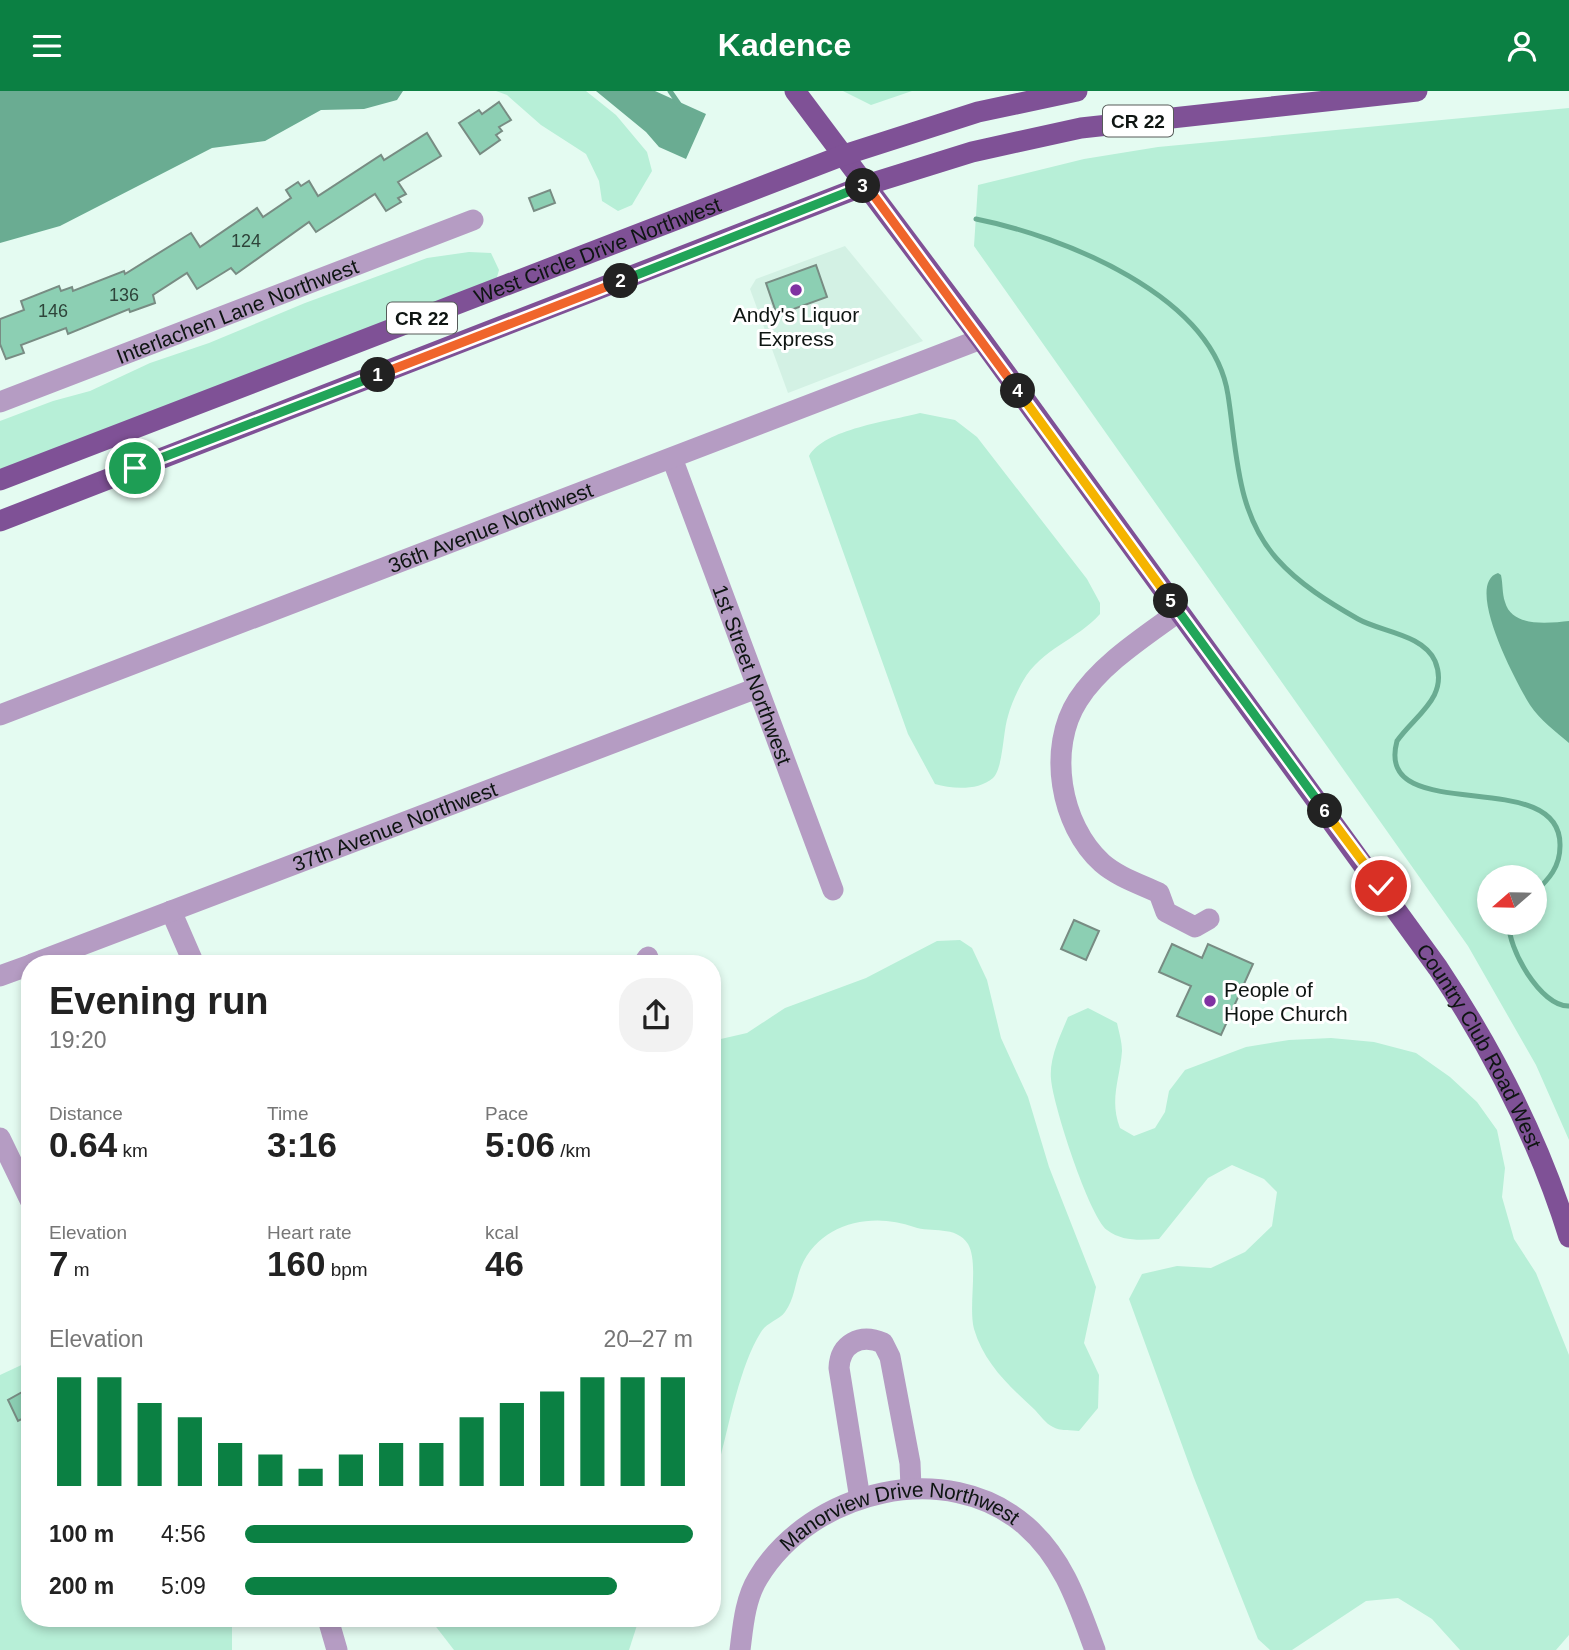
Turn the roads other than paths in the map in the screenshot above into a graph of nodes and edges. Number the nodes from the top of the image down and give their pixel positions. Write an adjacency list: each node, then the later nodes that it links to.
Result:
1 (795, 91): 4 (main road, Country Club Road West)
2 (1077, 91): 4 (main road, CR 22)
3 (1417, 91): 5 (main road, CR 22)
4 (844, 155): 5 (main road, Country Club Road West); 10 (main road, West Circle Drive Northwest / CR 22)
5 (866, 185): 7 (main road, Country Club Road West); 11 (main road, West Circle Drive Northwest / CR 22)
6 (473, 220): 8 (street, Interlachen Lane Northwest)
7 (981, 339): 9 (street, 36th Avenue Northwest); 12 (main road, Country Club Road West)
8 (0, 402)
9 (671, 458): 13 (street, 1st Street Northwest); 14 (street, 36th Avenue Northwest)
10 (0, 480)
11 (0, 521)
12 (1178, 612): 17 (street); 24 (main road, Country Club Road West)
13 (757, 688): 15 (street, 1st Street Northwest); 16 (street, 37th Avenue Northwest)
14 (0, 715)
15 (833, 890)
16 (172, 911): 18 (street, 37th Avenue Northwest); 19 (street)
17 (1209, 919)
18 (57, 955)
19 (190, 955)
20 (21, 969): 21 (street, 37th Avenue Northwest)
21 (0, 977)
22 (0, 1138): 23 (street)
23 (21, 1181)
24 (1569, 1237)
25 (911, 1488): 26 (street, Manorview Drive Northwest); 26 (street); 30 (street, Manorview Drive Northwest)
26 (860, 1499): 29 (street, Manorview Drive Northwest)
27 (330, 1627): 28 (street)
28 (337, 1650)
29 (740, 1650)
30 (1095, 1650)

